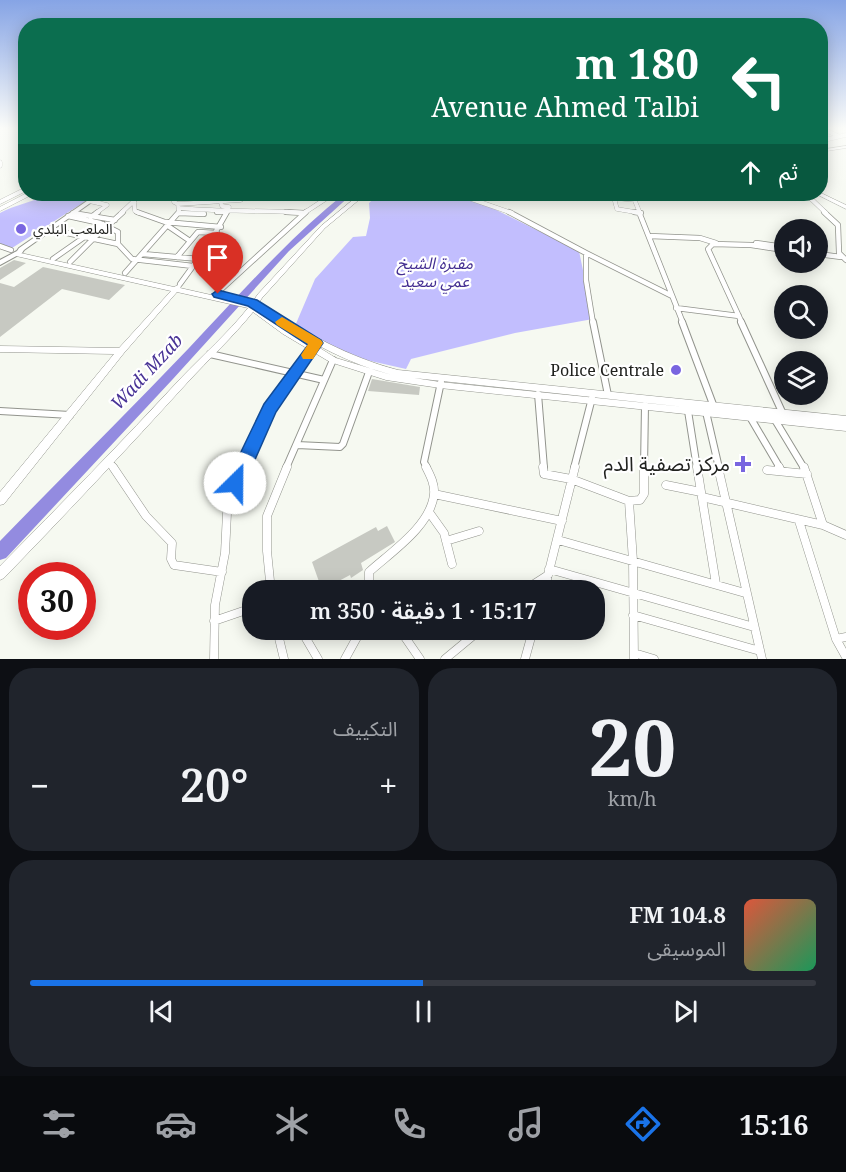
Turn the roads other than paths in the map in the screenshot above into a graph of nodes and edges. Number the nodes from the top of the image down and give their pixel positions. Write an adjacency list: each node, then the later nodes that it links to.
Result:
1 (0, 162): 2 (street)
2 (0, 166)
3 (18, 193): 19 (street)
4 (828, 195): 21 (main road)
5 (828, 196): 21 (main road)
6 (18, 200): 23 (street)
7 (91, 201): 27 (main road)
8 (101, 201): 29 (street)
9 (134, 201): 30 (street)
10 (135, 201): 32 (street)
11 (174, 201): 22 (street)
12 (231, 201): 20 (street)
13 (322, 201): 25 (street)
14 (355, 201): 63 (main road)
15 (486, 201): 49 (street)
16 (615, 201): 26 (street)
17 (635, 201): 26 (street)
18 (813, 201): 51 (street)
19 (0, 202)
20 (221, 202): 22 (street); 24 (street)
21 (846, 205)
22 (179, 208): 24 (street); 28 (street); 32 (street)
23 (0, 209)
24 (227, 211): 25 (street); 33 (street)
25 (304, 213): 61 (street)
26 (641, 213): 36 (street)
27 (70, 214): 29 (street); 34 (main road)
28 (204, 214)
29 (90, 218): 30 (street); 31 (street)
30 (115, 220): 31 (street)
31 (106, 224): 37 (street); 38 (street); 43 (street)
32 (169, 224): 33 (street); 39 (street); 50 (street)
33 (221, 227): 35 (street)
34 (48, 229): 37 (street); 40 (main road)
35 (217, 233): 39 (street); 41 (street)
36 (649, 236): 42 (street); 62 (street)
37 (82, 237): 38 (street); 53 (street)
38 (93, 239): 43 (street); 57 (street)
39 (190, 241): 52 (street)
40 (30, 242): 47 (main road)
41 (212, 242): 46 (street); 54 (street)
42 (717, 243): 45 (street); 65 (street)
43 (118, 244): 55 (street)
44 (0, 246): 47 (street)
45 (774, 248)
46 (237, 250)
47 (16, 251): 53 (main road); 56 (main road); 60 (main road)
48 (846, 252): 51 (street)
49 (586, 253): 62 (street); 76 (street)
50 (143, 254): 52 (street); 55 (street)
51 (841, 255)
52 (177, 256): 54 (street)
53 (53, 259): 57 (main road)
54 (199, 259): 58 (street)
55 (135, 260): 58 (street); 59 (street)
56 (0, 261)
57 (70, 262): 59 (main road)
58 (193, 266): 60 (street)
59 (125, 273): 60 (main road)
60 (178, 286): 61 (main road); 68 (main road)
61 (216, 295): 63 (main road)
62 (672, 296): 64 (street)
63 (252, 305): 66 (main road); 69 (main road)
64 (676, 308): 65 (street); 79 (street)
65 (739, 316): 85 (street)
66 (314, 346): 70 (main road); 71 (street); 74 (main road)
67 (0, 349): 68 (main road)
68 (121, 351): 83 (main road)
69 (208, 353): 71 (street); 89 (main road)
70 (333, 360): 72 (main road); 73 (street)
71 (296, 372): 73 (street); 110 (street)
72 (369, 372): 74 (main road); 88 (street)
73 (324, 380): 88 (street)
74 (441, 381): 75 (main road); 77 (main road); 95 (street)
75 (538, 394): 77 (main road); 93 (street)
76 (608, 395): 77 (main road); 79 (main road)
77 (593, 397): 78 (main road); 93 (street)
78 (645, 405): 81 (main road); 98 (street)
79 (715, 410): 82 (main road); 84 (main road); 85 (main road)
80 (0, 411): 83 (street)
81 (688, 411): 82 (main road); 96 (street)
82 (705, 412): 99 (street)
83 (70, 415): 97 (main road)
84 (750, 417): 85 (main road); 91 (street)
85 (781, 418): 86 (main road); 87 (main road); 92 (street)
86 (846, 420)
87 (846, 427)
88 (297, 445): 113 (street)
89 (110, 463): 110 (street); 112 (main road)
90 (767, 470): 91 (street)
91 (781, 471): 92 (street)
92 (807, 474): 103 (street)
93 (571, 479): 98 (street); 101 (street)
94 (666, 485): 96 (street)
95 (434, 494): 100 (street); 101 (street)
96 (702, 495): 99 (street); 117 (street)
97 (0, 500)
98 (629, 501): 108 (street)
99 (724, 502): 102 (street); 119 (street)
100 (429, 512): 107 (street); 114 (street)
101 (562, 521): 106 (street)
102 (799, 521): 103 (street); 125 (street)
103 (823, 525): 105 (street)
104 (479, 531): 107 (street)
105 (846, 535)
106 (558, 540): 108 (street); 111 (street)
107 (446, 541): 109 (street)
108 (633, 561): 117 (street); 118 (street)
109 (452, 564)
110 (222, 572): 122 (street)
111 (549, 572): 115 (street); 116 (street); 118 (street)
112 (0, 574)
113 (270, 580)
114 (369, 580)
115 (537, 580)
116 (547, 580)
117 (716, 584): 119 (street)
118 (632, 592): 121 (street); 123 (street)
119 (745, 593): 123 (street)
120 (242, 611): 122 (street)
121 (633, 615): 132 (street); 133 (street)
122 (214, 621): 135 (street)
123 (754, 627): 132 (street)
124 (846, 637): 125 (street)
125 (836, 639): 134 (street)
126 (279, 640): 136 (street)
127 (307, 640): 137 (street)
128 (355, 640): 138 (street)
129 (407, 640): 139 (street)
130 (468, 640): 140 (street)
131 (530, 640): 141 (street)
132 (761, 655)
133 (634, 656): 142 (street)
134 (846, 657)
135 (214, 659)
136 (284, 659)
137 (318, 659)
138 (345, 659)
139 (420, 659)
140 (445, 659)
141 (525, 659)
142 (654, 659)

